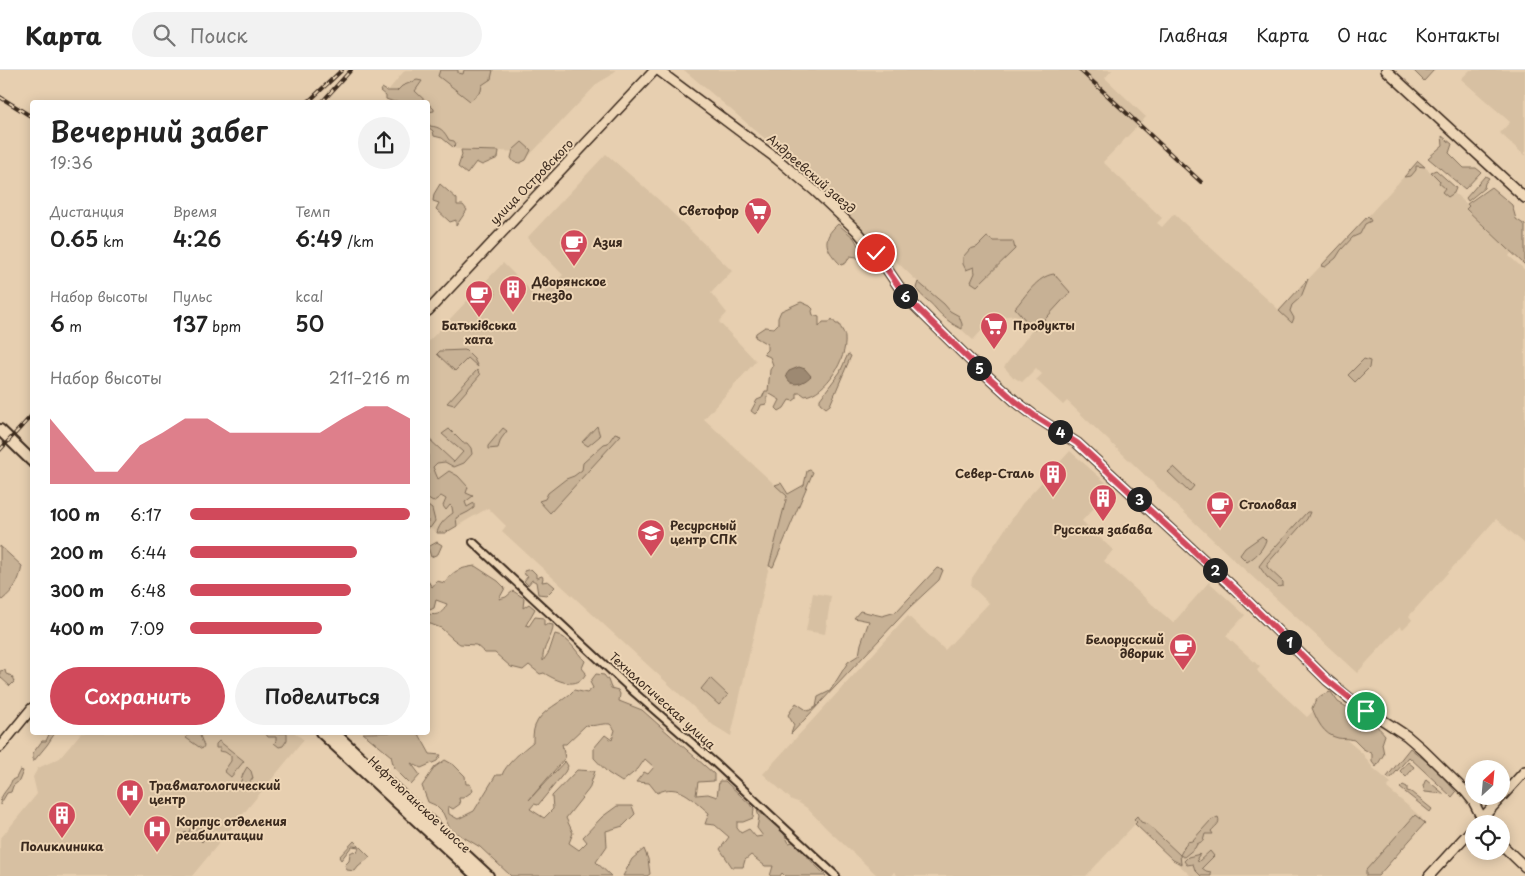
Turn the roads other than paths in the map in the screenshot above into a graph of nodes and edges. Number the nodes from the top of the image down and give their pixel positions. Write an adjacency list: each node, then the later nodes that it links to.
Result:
1 (656, 70): 4 (street, улица Островского); 13 (street, Андреевский заезд)
2 (1386, 70): 3 (street)
3 (1525, 198)
4 (430, 309)
5 (0, 430): 6 (main road)
6 (30, 459)
7 (473, 542): 20 (street, Технологическая улица)
8 (30, 710): 11 (street)
9 (324, 735): 18 (main road, Нефтеюганское шоссе)
10 (337, 735): 19 (main road, Нефтеюганское шоссе)
11 (0, 747)
12 (1525, 771): 14 (street)
13 (1478, 815)
14 (1487, 815)
15 (1465, 837): 21 (street)
16 (1510, 853): 17 (street)
17 (1525, 867)
18 (477, 876)
19 (488, 876)
20 (836, 876)
21 (1429, 876)

